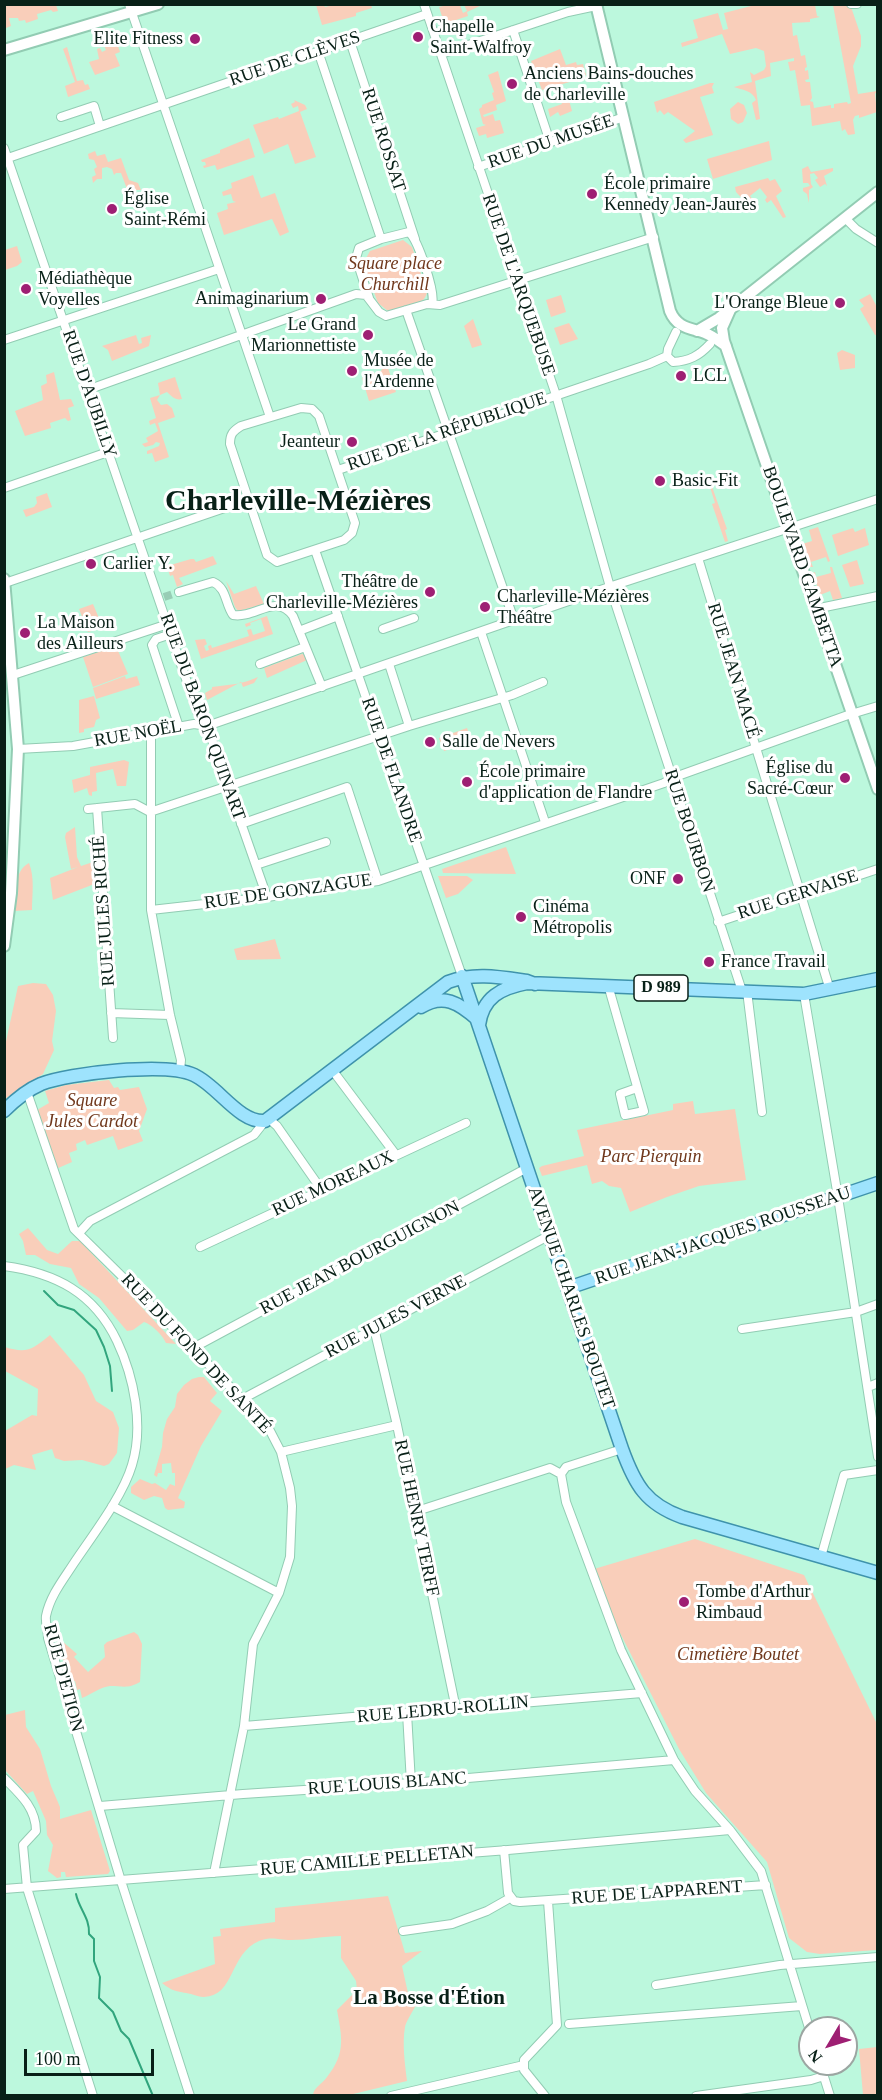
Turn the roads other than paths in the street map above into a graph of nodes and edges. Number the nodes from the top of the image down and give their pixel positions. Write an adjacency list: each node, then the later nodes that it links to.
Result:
1 (158, 4): 6 (street)
2 (424, 4): 7 (street, RUE DE L'ARQUEBUSE)
3 (851, 4): 4 (street)
4 (857, 4)
5 (596, 5): 8 (street); 15 (street)
6 (131, 8): 10 (street); 13 (street)
7 (427, 15): 9 (street, RUE DE CLÈVES); 12 (street, RUE DE L'ARQUEBUSE)
8 (513, 30): 12 (street); 17 (street)
9 (350, 41): 11 (street, RUE DE CLÈVES); 25 (street, RUE ROSSAT)
10 (4, 50)
11 (318, 51): 13 (street, RUE DE CLÈVES); 24 (street)
12 (441, 54): 20 (street, RUE DE L'ARQUEBUSE)
13 (163, 104): 16 (street, RUE DE CLÈVES); 27 (street)
14 (61, 117): 16 (street)
15 (624, 117): 17 (street, RUE DU MUSÉE); 23 (street)
16 (100, 126): 19 (street, RUE DE CLÈVES)
17 (550, 142): 20 (street, RUE DU MUSÉE)
18 (4, 148): 19 (street, RUE D'AUBILLY)
19 (8, 158): 33 (street, RUE D'AUBILLY)
20 (478, 166): 28 (street, RUE DE L'ARQUEBUSE)
21 (878, 192): 22 (street)
22 (845, 218): 26 (street); 32 (street)
23 (654, 237): 28 (street); 34 (street)
24 (381, 239): 25 (street); 29 (street)
25 (415, 240): 30 (street, RUE ROSSAT)
26 (878, 243)
27 (219, 269): 33 (street); 36 (street)
28 (516, 280): 30 (street); 42 (street, RUE DE L'ARQUEBUSE)
29 (369, 298): 31 (street); 36 (street)
30 (432, 304): 31 (street)
31 (406, 310): 44 (street)
32 (730, 310): 34 (street); 39 (street, BOULEVARD GAMBETTA)
33 (63, 321): 37 (street); 41 (street, RUE D'AUBILLY)
34 (697, 331): 39 (street)
35 (680, 333): 40 (street)
36 (242, 335): 41 (street); 43 (street)
37 (4, 340)
38 (710, 344): 40 (street)
39 (726, 346): 50 (street, BOULEVARD GAMBETTA)
40 (668, 356): 42 (street, RUE DE LA RÉPUBLIQUE)
41 (87, 390): 45 (street, RUE D'AUBILLY)
42 (556, 395): 44 (street, RUE DE LA RÉPUBLIQUE); 55 (street, RUE BOURBON)
43 (270, 417): 46 (street); 49 (street)
44 (449, 431): 46 (street, RUE DE LA RÉPUBLIQUE); 61 (street)
45 (108, 452): 47 (street); 51 (street, RUE D'AUBILLY)
46 (338, 470): 52 (street)
47 (4, 488)
48 (878, 499): 50 (street, RUE NOËL)
49 (248, 500): 51 (street); 52 (street)
50 (787, 529): 53 (street, RUE NOËL); 58 (street, BOULEVARD GAMBETTA)
51 (138, 538): 54 (street); 62 (street, RUE DU BARON QUINART)
52 (315, 550): 59 (street, RUE DE FLANDRE)
53 (698, 558): 55 (street, RUE NOËL); 82 (street, RUE JEAN MACÉ)
54 (5, 581): 70 (street)
55 (610, 587): 61 (street, RUE NOËL); 84 (street, RUE BOURBON)
56 (179, 592): 64 (street)
57 (878, 596): 58 (street)
58 (815, 609): 76 (street, BOULEVARD GAMBETTA)
59 (338, 616): 64 (street); 71 (street, RUE DE FLANDRE)
60 (414, 618): 63 (street)
61 (514, 620): 65 (street, RUE NOËL)
62 (168, 624): 66 (street, RUE DU BARON QUINART); 70 (street)
63 (383, 629)
64 (299, 631): 67 (street)
65 (481, 632): 69 (street, RUE NOËL); 74 (street)
66 (171, 634): 77 (street, RUE DU BARON QUINART); 79 (street)
67 (305, 647): 68 (street); 73 (street)
68 (260, 664)
69 (389, 664): 71 (street, RUE NOËL); 78 (street)
70 (13, 675): 83 (street)
71 (358, 675): 73 (street, RUE NOËL); 81 (street, RUE DE FLANDRE)
72 (543, 682): 74 (street)
73 (322, 687): 77 (street, RUE NOËL)
74 (504, 696): 78 (street); 88 (street)
75 (878, 706): 76 (street, RUE DE GONZAGUE)
76 (852, 714): 82 (street, RUE DE GONZAGUE); 86 (street, BOULEVARD GAMBETTA)
77 (207, 726): 79 (street, RUE NOËL); 85 (street, RUE DU BARON QUINART)
78 (409, 726): 81 (street)
79 (179, 727): 80 (street, RUE NOËL)
80 (150, 732): 83 (street, RUE NOËL); 87 (street)
81 (379, 736): 85 (street); 91 (street, RUE DE FLANDRE)
82 (757, 748): 84 (street, RUE DE GONZAGUE); 95 (street, RUE JEAN MACÉ)
83 (18, 749): 99 (street)
84 (672, 778): 88 (street, RUE DE GONZAGUE); 98 (street, RUE BOURBON)
85 (228, 786): 87 (street); 89 (street, RUE DU BARON QUINART)
86 (878, 789)
87 (150, 812): 97 (street); 107 (street, RUE JULES RICHÉ)
88 (545, 822): 91 (street, RUE DE GONZAGUE)
89 (241, 824): 92 (street, RUE DU BARON QUINART); 94 (street)
90 (326, 842): 92 (street)
91 (423, 865): 94 (street, RUE DE GONZAGUE); 100 (street, AVENUE CHARLES BOUTET)
92 (256, 866): 96 (street, RUE DU BARON QUINART)
93 (878, 869): 95 (street, RUE GERVAISE)
94 (378, 881): 96 (street, RUE DE GONZAGUE)
95 (801, 894): 98 (street, RUE GERVAISE); 104 (street, RUE JEAN MACÉ)
96 (267, 897): 97 (street, RUE DE GONZAGUE)
97 (151, 910): 108 (street)
98 (718, 922): 105 (street, RUE BOURBON)
99 (4, 946)
100 (462, 976): 102 (main road); 109 (main road, AVENUE CHARLES BOUTET); 110 (main road)
101 (878, 979): 104 (main road, D 989)
102 (535, 984): 103 (main road, D 989); 109 (main road)
103 (608, 986): 105 (main road, D 989); 114 (street)
104 (830, 990): 106 (main road, D 989)
105 (744, 991): 106 (main road, D 989); 117 (street, RUE BOURBON)
106 (804, 994): 124 (street)
107 (111, 1013): 108 (street, RUE JULES RICHÉ); 111 (street, RUE JULES RICHÉ)
108 (170, 1015): 112 (street)
109 (478, 1022): 110 (main road); 121 (main road, AVENUE CHARLES BOUTET)
110 (396, 1023): 113 (main road)
111 (113, 1038)
112 (180, 1071): 115 (main road); 118 (main road)
113 (333, 1071): 118 (main road); 120 (street)
114 (637, 1088)
115 (27, 1092): 116 (main road); 125 (street, RUE DU FOND DE SANTÉ)
116 (4, 1111)
117 (762, 1112)
118 (267, 1120): 123 (street); 125 (street)
119 (466, 1123): 120 (street, RUE MOREAUX)
120 (396, 1155): 123 (street, RUE MOREAUX)
121 (527, 1168): 126 (main road, AVENUE CHARLES BOUTET); 134 (street, RUE JEAN BOURGUIGNON)
122 (878, 1183): 124 (main road, RUE JEAN-JACQUES ROUSSEAU)
123 (321, 1189): 127 (street, RUE MOREAUX)
124 (838, 1197): 129 (main road, RUE JEAN-JACQUES ROUSSEAU); 131 (street)
125 (79, 1233): 134 (street, RUE DU FOND DE SANTÉ)
126 (550, 1235): 129 (main road, AVENUE CHARLES BOUTET); 132 (street, RUE JULES VERNE)
127 (200, 1247)
128 (4, 1266): 144 (street, RUE D'ETION)
129 (568, 1288): 139 (main road, AVENUE CHARLES BOUTET)
130 (878, 1304): 131 (street)
131 (856, 1312): 133 (street); 136 (street)
132 (374, 1328): 137 (street, RUE JULES VERNE); 138 (street, RUE HENRY TERFF)
133 (742, 1329)
134 (194, 1348): 137 (street, RUE DU FOND DE SANTÉ)
135 (878, 1383): 136 (street)
136 (867, 1387): 141 (street)
137 (244, 1400): 140 (street, RUE DU FOND DE SANTÉ)
138 (397, 1425): 140 (street); 145 (street, RUE HENRY TERFF)
139 (622, 1449): 143 (street); 146 (main road, AVENUE CHARLES BOUTET)
140 (281, 1452): 148 (street, RUE DU FOND DE SANTÉ)
141 (878, 1457)
142 (878, 1470): 146 (street)
143 (561, 1474): 145 (street); 149 (street)
144 (112, 1506): 148 (street); 157 (street, RUE D'ETION)
145 (414, 1512): 150 (street, RUE HENRY TERFF)
146 (821, 1557): 147 (main road, AVENUE CHARLES BOUTET)
147 (878, 1573)
148 (279, 1593): 152 (street, RUE DU FOND DE SANTÉ)
149 (642, 1693): 150 (street, RUE LEDRU-ROLLIN); 153 (street)
150 (456, 1708): 151 (street, RUE LEDRU-ROLLIN)
151 (407, 1713): 152 (street, RUE LEDRU-ROLLIN); 155 (street)
152 (244, 1726): 156 (street, RUE DU FOND DE SANTÉ)
153 (674, 1760): 155 (street, RUE LOUIS BLANC); 158 (street)
154 (4, 1778): 163 (street)
155 (411, 1783): 156 (street, RUE LOUIS BLANC)
156 (231, 1796): 157 (street, RUE LOUIS BLANC); 160 (street, RUE DU FOND DE SANTÉ)
157 (100, 1806): 161 (street, RUE D'ETION)
158 (730, 1830): 159 (street, RUE CAMILLE PELLETAN); 162 (street)
159 (504, 1850): 160 (street, RUE CAMILLE PELLETAN); 165 (street)
160 (214, 1873): 161 (street, RUE CAMILLE PELLETAN)
161 (122, 1881): 163 (street, RUE CAMILLE PELLETAN); 178 (street, RUE D'ETION)
162 (766, 1885): 166 (street, RUE DE LAPPARENT); 169 (street)
163 (27, 1888): 164 (street, RUE CAMILLE PELLETAN); 177 (street)
164 (4, 1890)
165 (510, 1898): 166 (street, RUE DE LAPPARENT); 167 (street)
166 (548, 1900): 174 (street)
167 (403, 1931)
168 (878, 1958): 169 (street)
169 (789, 1964): 170 (street); 171 (street)
170 (656, 1985)
171 (802, 2006): 172 (street); 173 (street)
172 (805, 2016)
173 (569, 2024)
174 (524, 2065): 179 (street); 180 (street)
175 (824, 2076): 176 (street); 182 (street)
176 (761, 2091): 181 (street)
177 (93, 2096)
178 (189, 2096)
179 (391, 2096)
180 (545, 2096)
181 (696, 2096)
182 (830, 2096)

